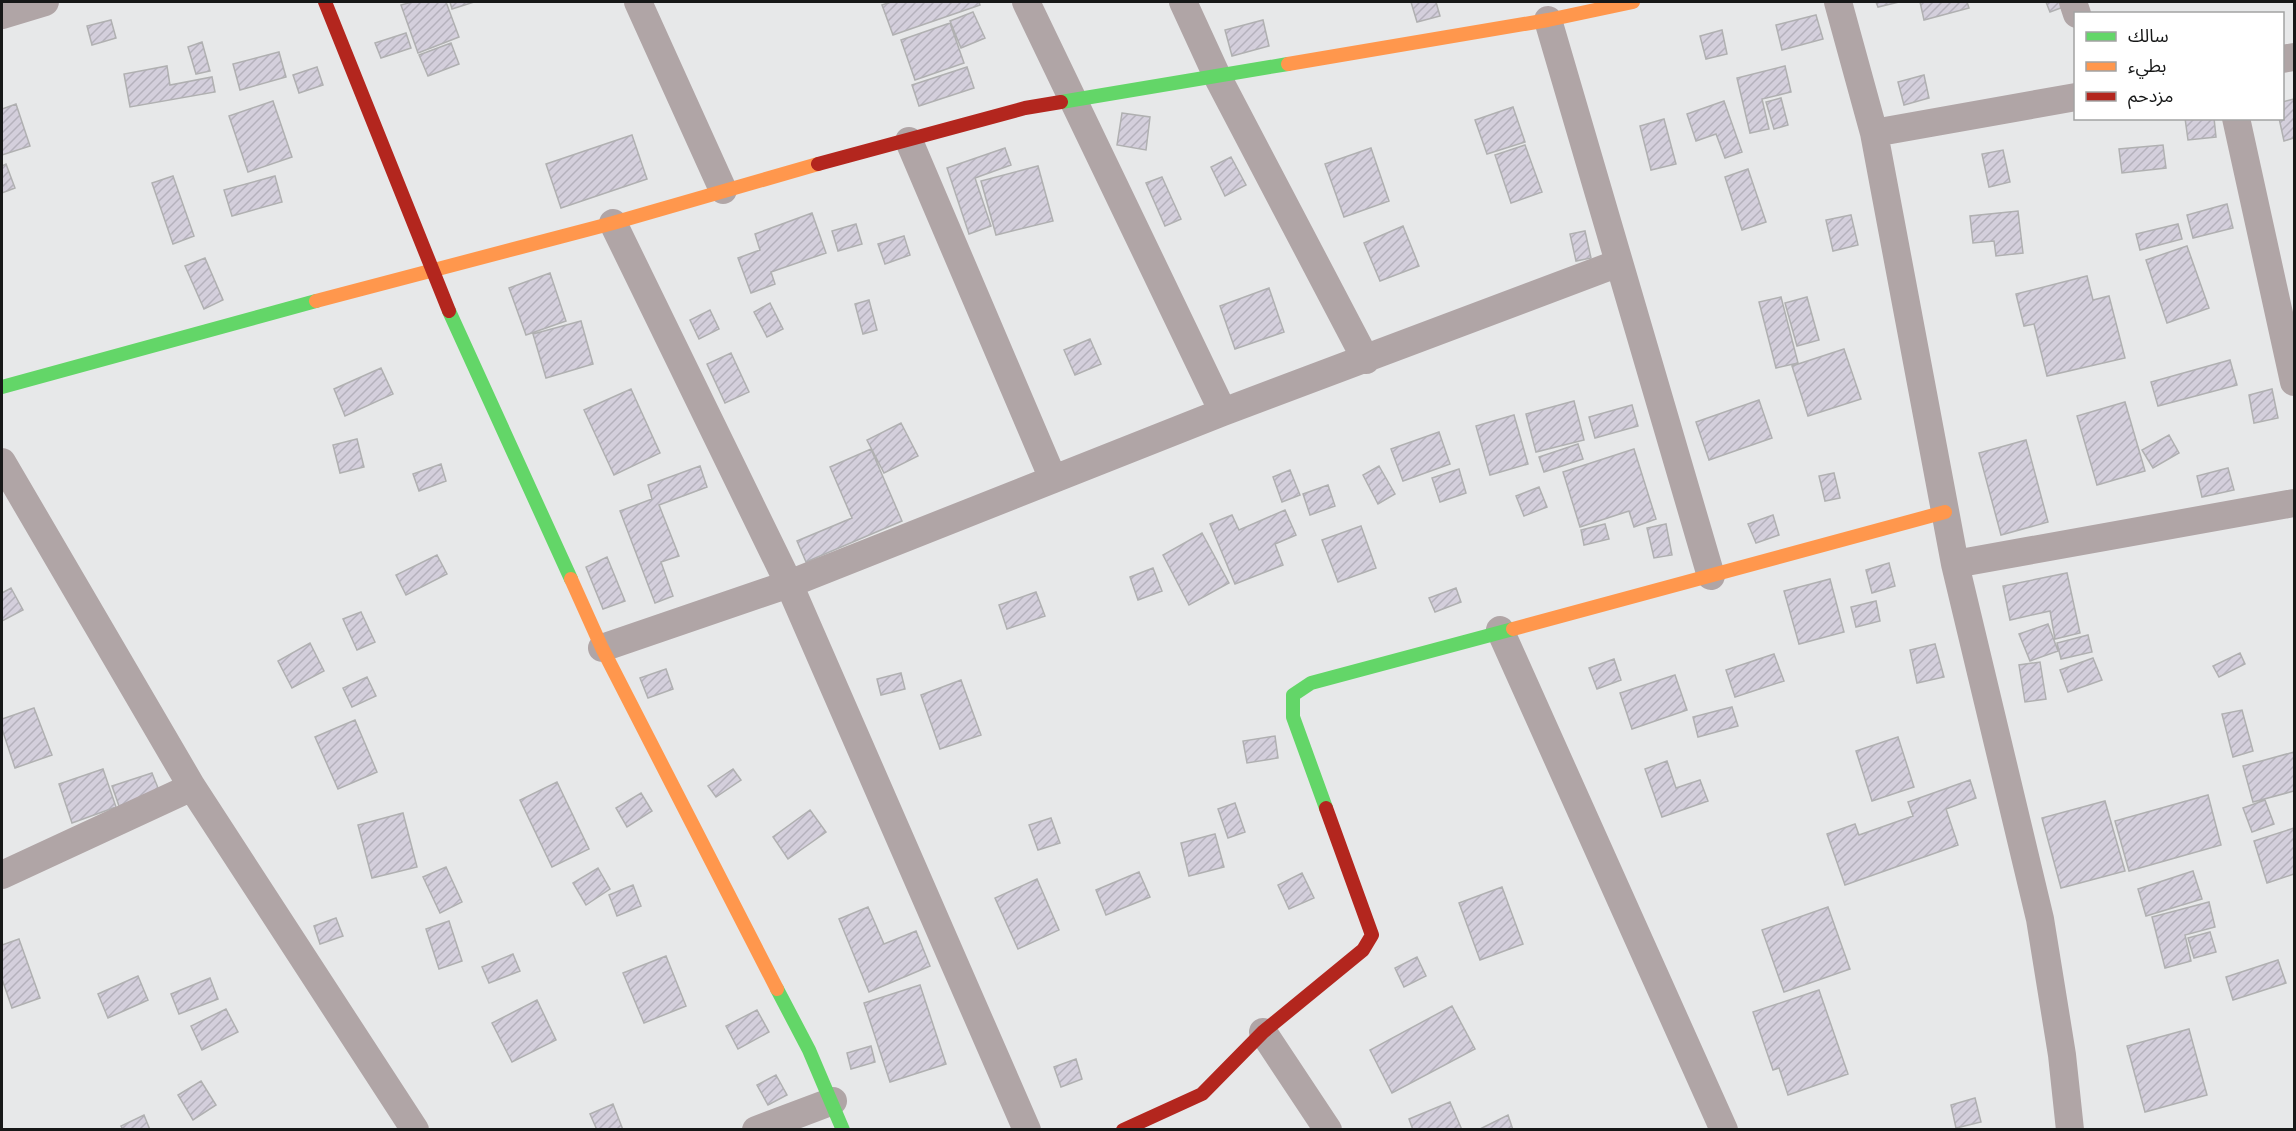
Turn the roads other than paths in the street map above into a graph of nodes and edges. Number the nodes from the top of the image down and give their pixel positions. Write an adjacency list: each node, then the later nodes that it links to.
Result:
1 (45, 2): 8 (street)
2 (324, 2): 19 (street)
3 (638, 2): 16 (street)
4 (1026, 2): 12 (street)
5 (1183, 2): 10 (street)
6 (1633, 2): 9 (street)
7 (1838, 2): 14 (street)
8 (2, 15)
9 (1548, 21): 10 (street); 18 (street)
10 (1218, 76): 12 (street); 20 (street)
11 (2074, 97): 14 (street)
12 (1073, 99): 15 (street); 23 (street)
13 (2236, 120): 21 (street)
14 (1874, 133): 27 (street)
15 (909, 141): 16 (street); 25 (street)
16 (723, 190): 17 (street)
17 (612, 223): 19 (street); 30 (street)
18 (1619, 263): 20 (street); 29 (street)
19 (430, 270): 22 (street); 32 (street)
20 (1366, 360): 23 (street)
21 (2295, 381)
22 (2, 387)
23 (1223, 412): 25 (street)
24 (2, 462): 33 (street)
25 (1053, 479): 30 (street)
26 (2295, 503): 28 (street)
27 (1945, 512): 28 (street); 29 (street)
28 (1955, 564): 44 (street)
29 (1711, 576): 31 (street)
30 (789, 584): 32 (street); 40 (street)
31 (1500, 630): 35 (street); 43 (street)
32 (602, 648): 36 (street)
33 (192, 787): 34 (street); 37 (street)
34 (2, 875)
35 (1263, 1032): 41 (street); 42 (street)
36 (833, 1101): 38 (street); 39 (street)
37 (415, 1130)
38 (756, 1130)
39 (843, 1130)
40 (1027, 1130)
41 (1124, 1130)
42 (1328, 1130)
43 (1724, 1130)
44 (2070, 1130)

